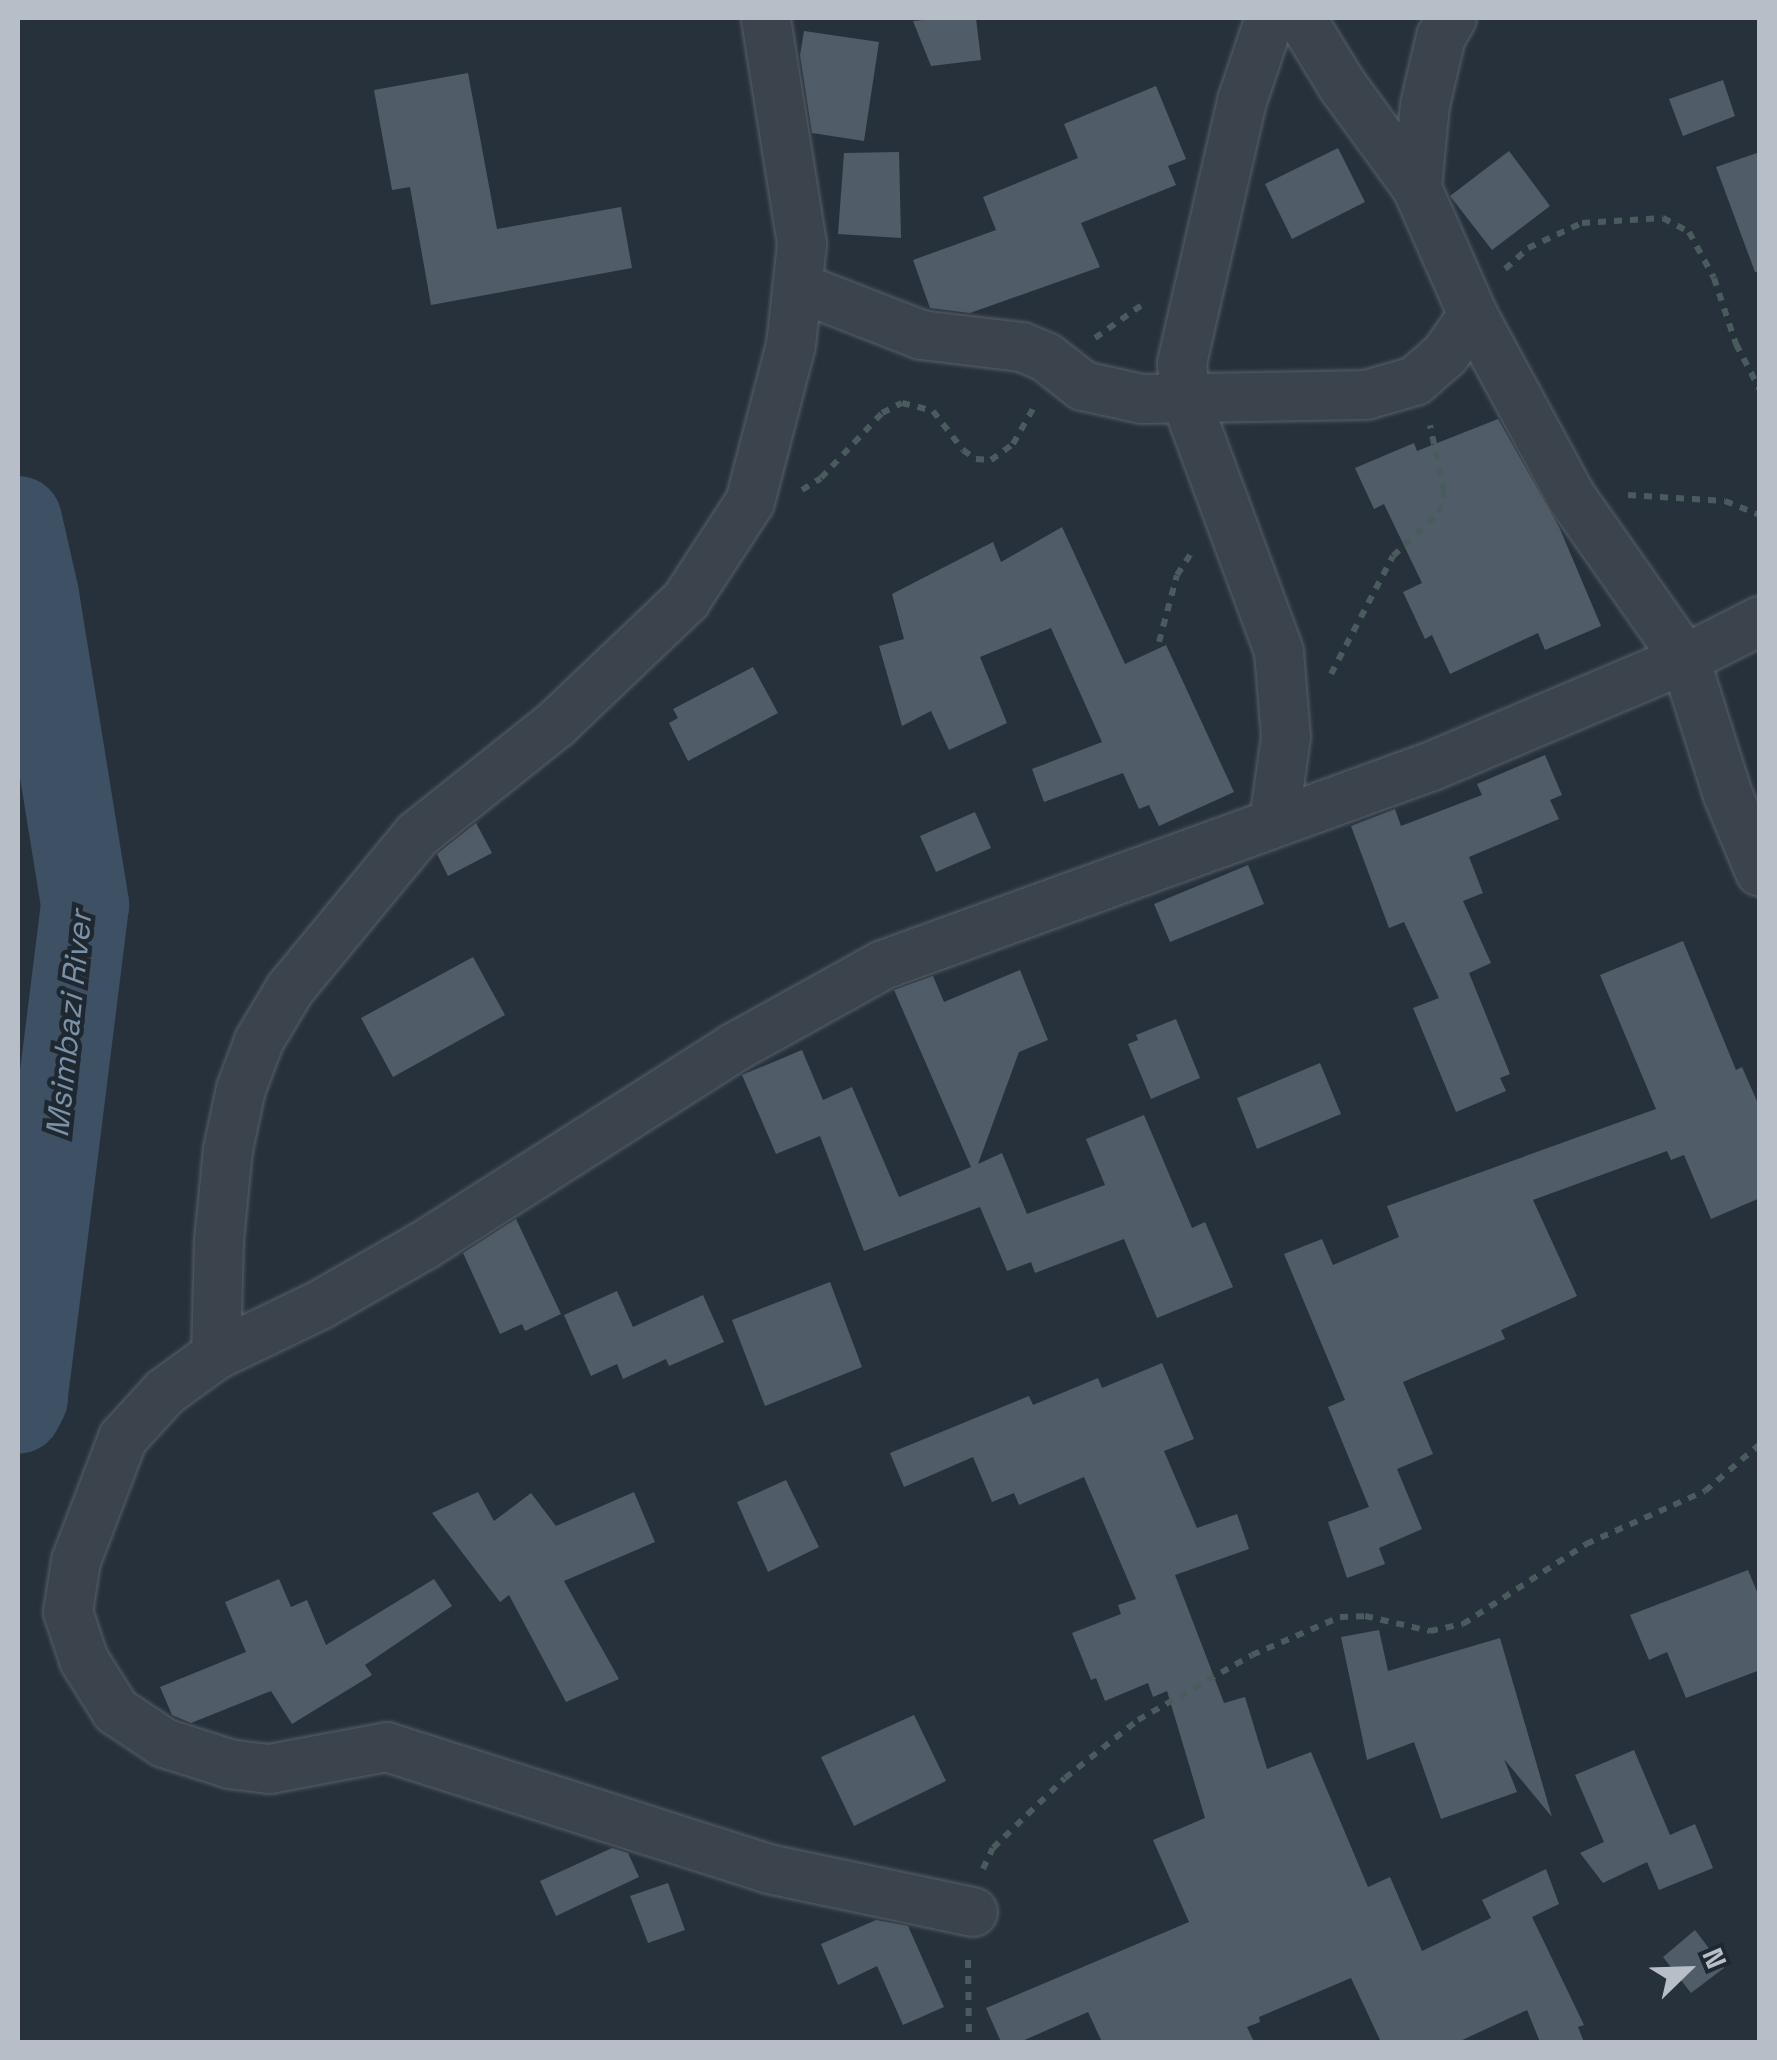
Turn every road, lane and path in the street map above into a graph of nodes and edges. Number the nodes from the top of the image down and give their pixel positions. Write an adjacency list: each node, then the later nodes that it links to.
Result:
1 (766, 18): 7 (street)
2 (1270, 18): 6 (street)
3 (1300, 18): 5 (street)
4 (1452, 18): 5 (street)
5 (1417, 188): 8 (street)
6 (1204, 269): 9 (path); 12 (street)
7 (798, 287): 9 (street); 14 (street)
8 (1473, 315): 10 (street); 11 (path); 13 (street)
9 (1064, 371): 12 (street); 14 (path)
10 (1415, 381): 12 (street); 20 (path)
11 (1760, 390)
12 (1186, 400): 16 (street)
13 (1572, 498): 15 (path); 19 (street)
14 (750, 502): 23 (street)
15 (1760, 516)
16 (1233, 521): 18 (path); 20 (street)
17 (1760, 621): 19 (street)
18 (1159, 642)
19 (1685, 658): 21 (street); 22 (street)
20 (1286, 737): 21 (street)
21 (1274, 821): 23 (street)
22 (1760, 872)
23 (216, 1354): 25 (street)
24 (1760, 1444): 25 (path)
25 (973, 1912): 26 (path)
26 (969, 2042)

